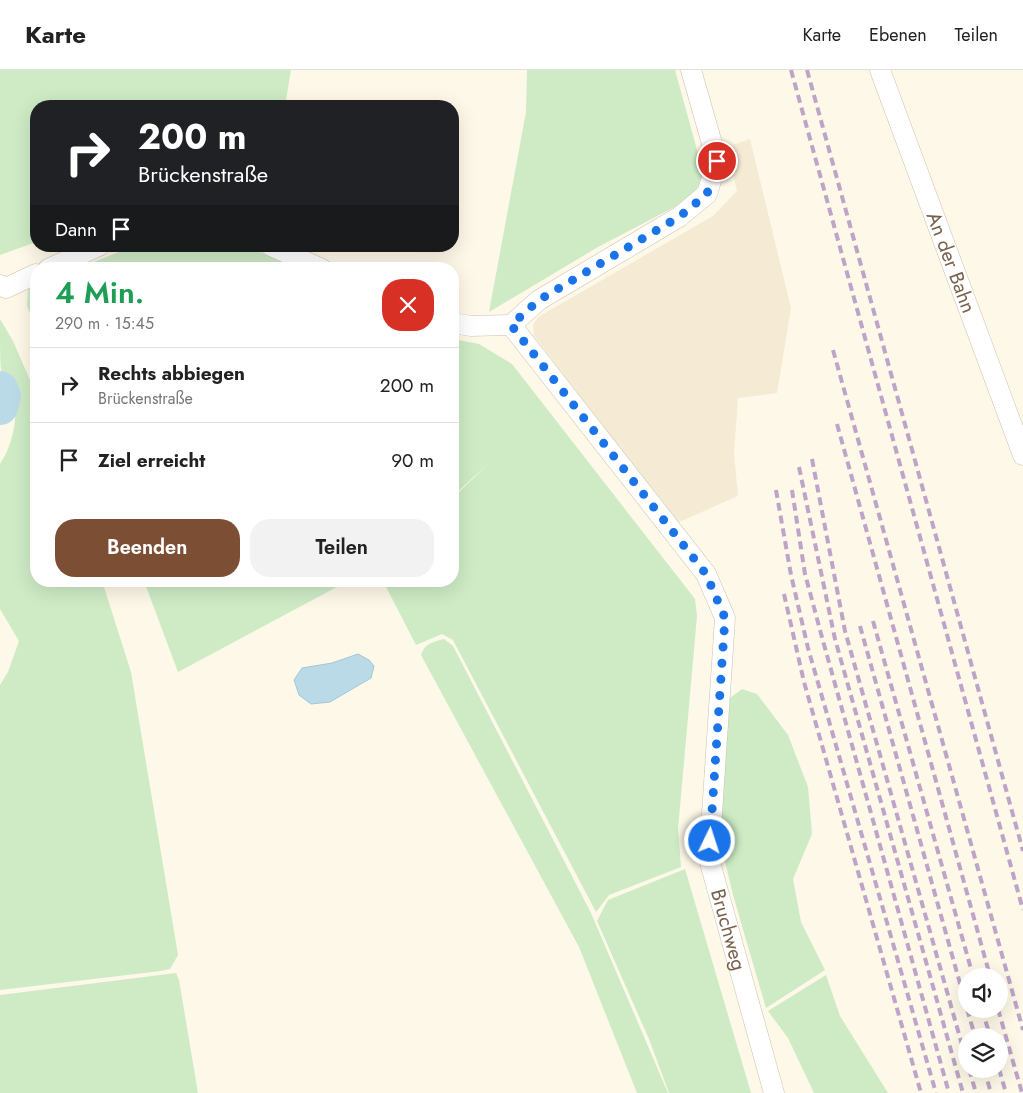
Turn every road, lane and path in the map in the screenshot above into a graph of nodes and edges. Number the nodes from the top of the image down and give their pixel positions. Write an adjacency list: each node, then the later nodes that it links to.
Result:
1 (691, 70): 10 (street)
2 (880, 70): 11 (street, An der Bahn)
3 (86, 252): 5 (street)
4 (284, 252): 6 (street)
5 (64, 262)
6 (306, 262)
7 (30, 277): 8 (street)
8 (0, 285)
9 (459, 325): 10 (street)
10 (511, 325): 12 (street, Bruchweg)
11 (1023, 455)
12 (774, 1093)

